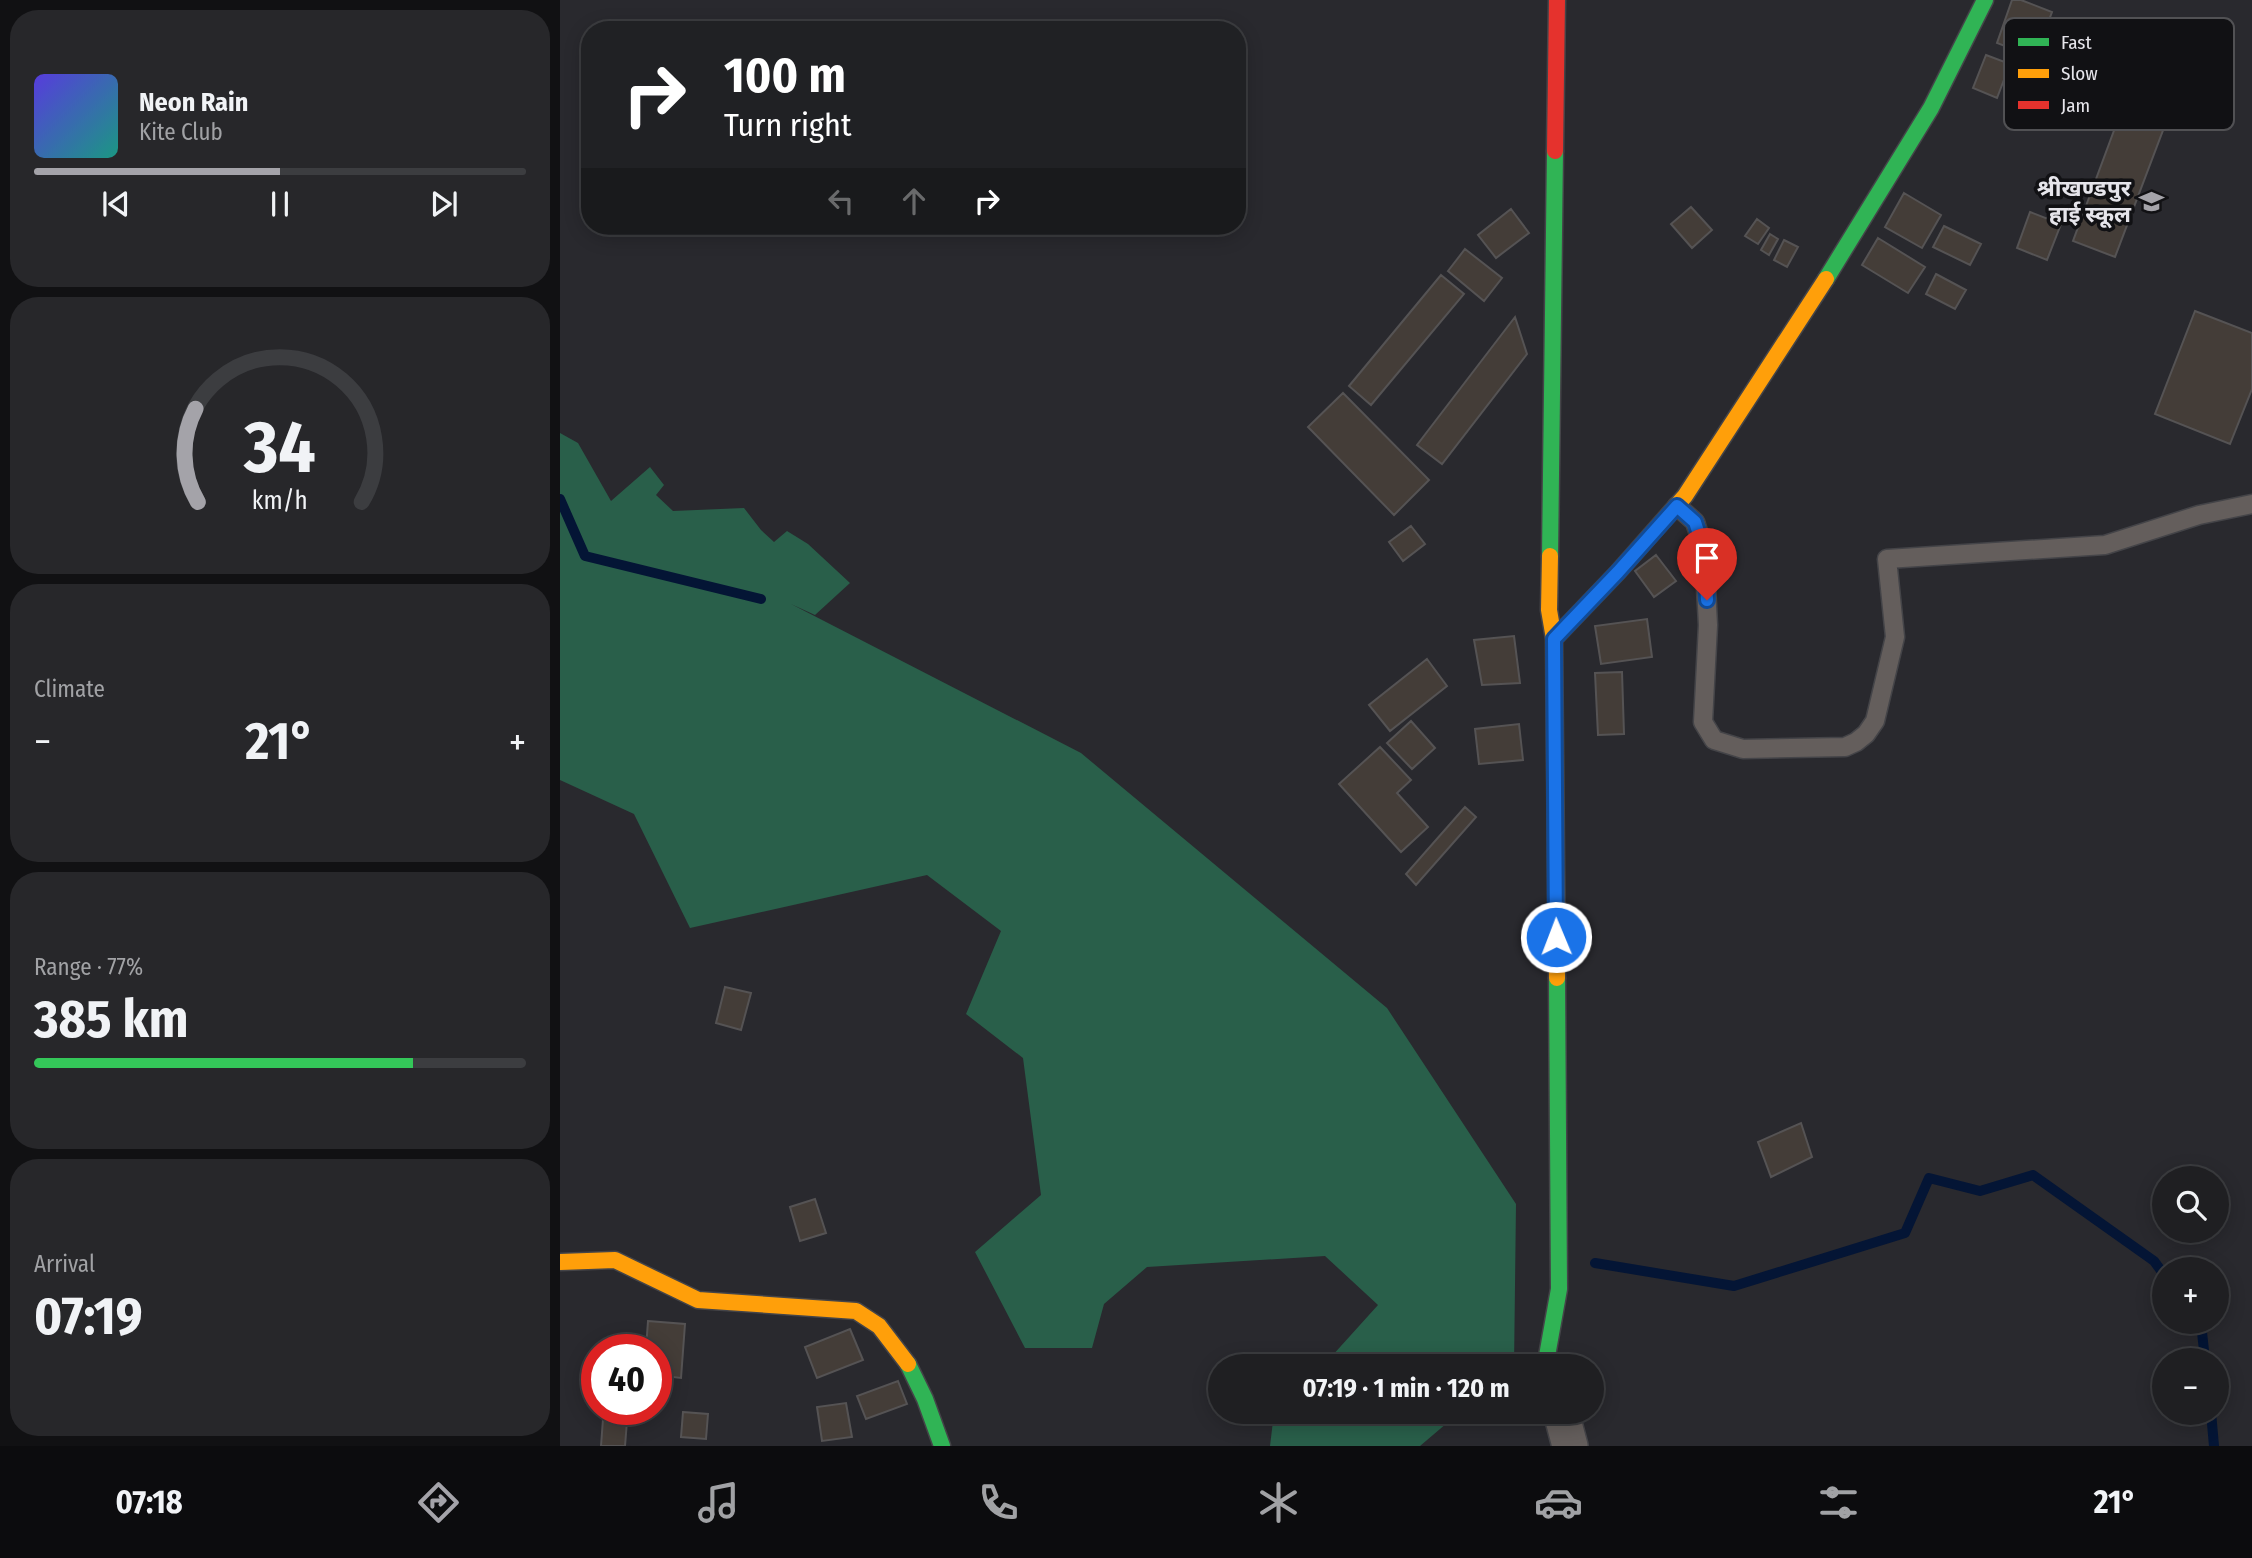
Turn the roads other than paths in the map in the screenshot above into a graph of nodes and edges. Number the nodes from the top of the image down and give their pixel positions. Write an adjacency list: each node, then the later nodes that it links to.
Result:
1 (1557, 0): 5 (street)
2 (1985, 0): 4 (street)
3 (2252, 504): 4 (lane)
4 (1677, 506): 5 (street)
5 (1554, 639): 7 (street)
6 (560, 1262): 9 (street)
7 (1547, 1354)
8 (1564, 1424): 10 (street)
9 (942, 1446)
10 (1570, 1446)

